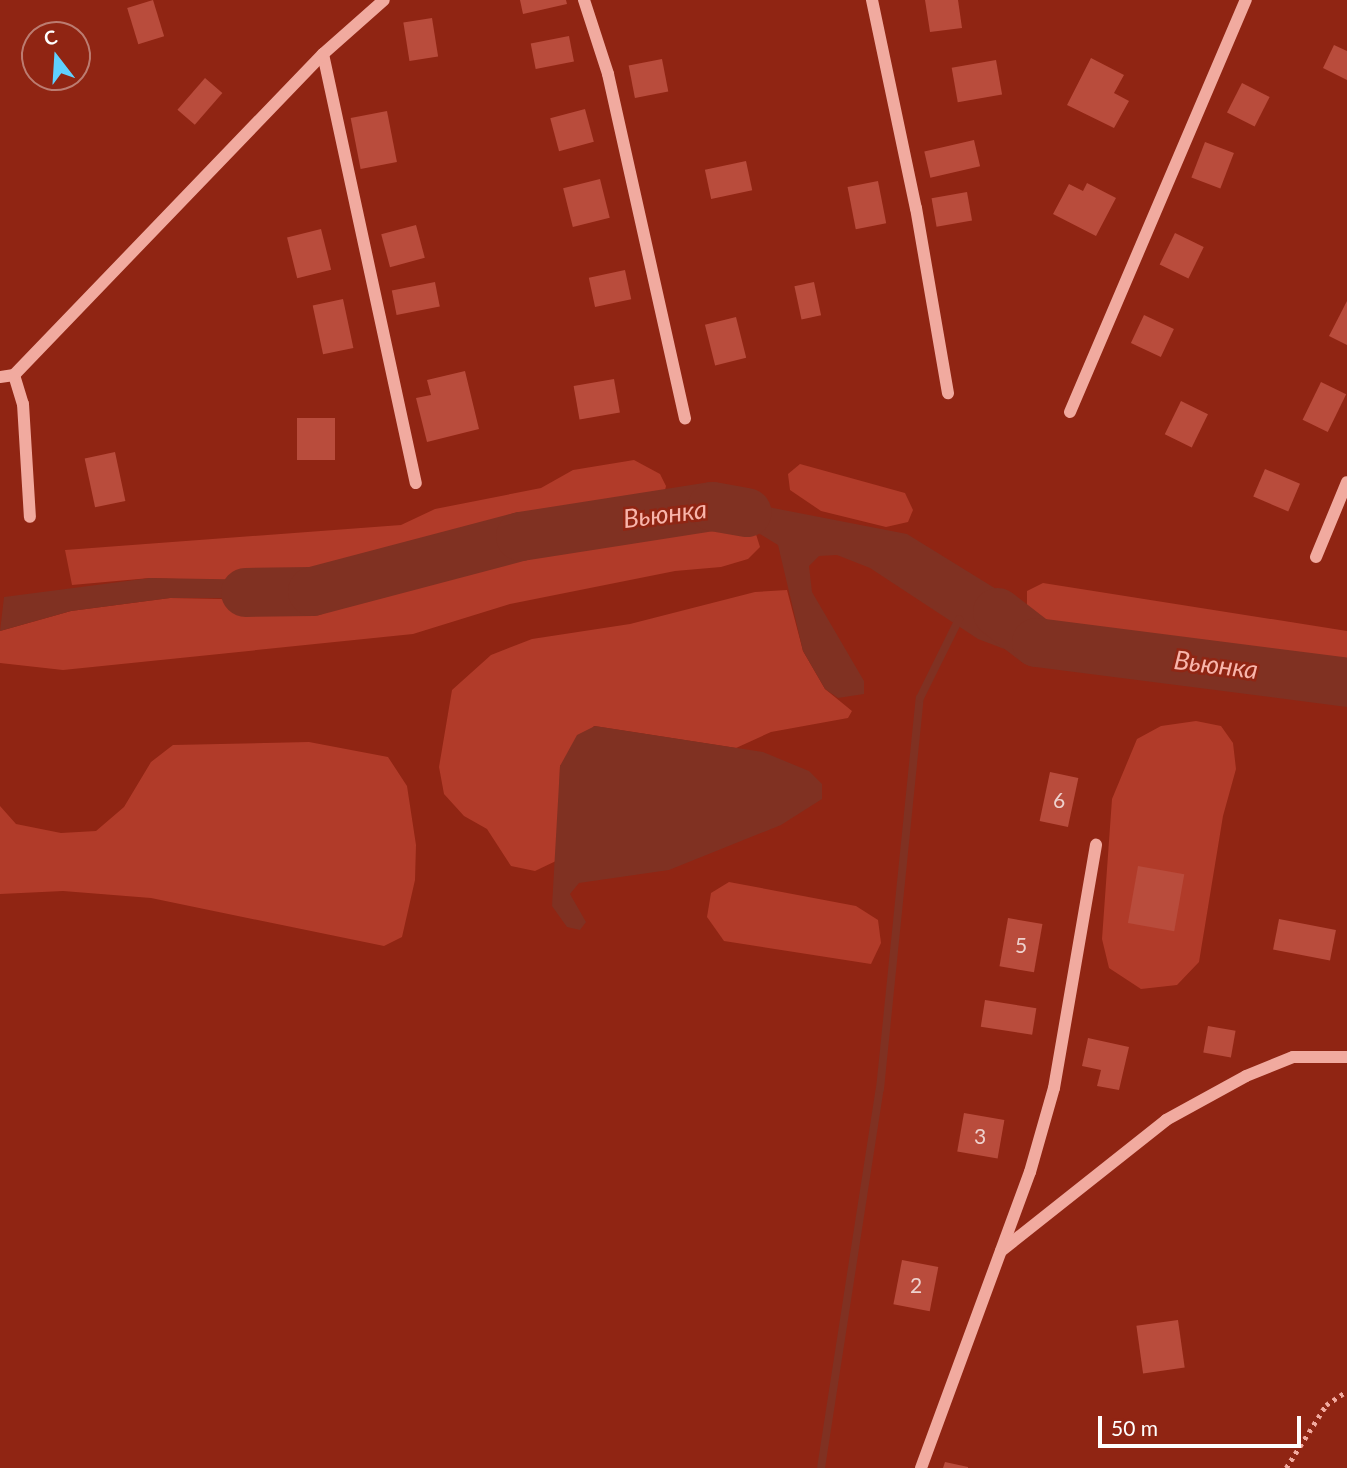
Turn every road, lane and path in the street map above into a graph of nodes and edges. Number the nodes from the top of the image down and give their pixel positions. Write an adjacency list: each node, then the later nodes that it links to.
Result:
1 (384, 0): 5 (street)
2 (584, 0): 10 (street)
3 (872, 0): 8 (street)
4 (1246, 0): 9 (street)
5 (323, 54): 6 (street); 12 (street)
6 (14, 375): 7 (street); 13 (street)
7 (0, 377)
8 (948, 393)
9 (1070, 412)
10 (685, 419)
11 (1347, 482): 14 (street)
12 (416, 483)
13 (30, 517)
14 (1316, 557)
15 (1096, 845): 18 (street)
16 (1347, 1041): 17 (street)
17 (1346, 1057): 18 (street)
18 (1001, 1251): 20 (street)
19 (1347, 1391): 21 (path)
20 (921, 1468)
21 (1286, 1468)

